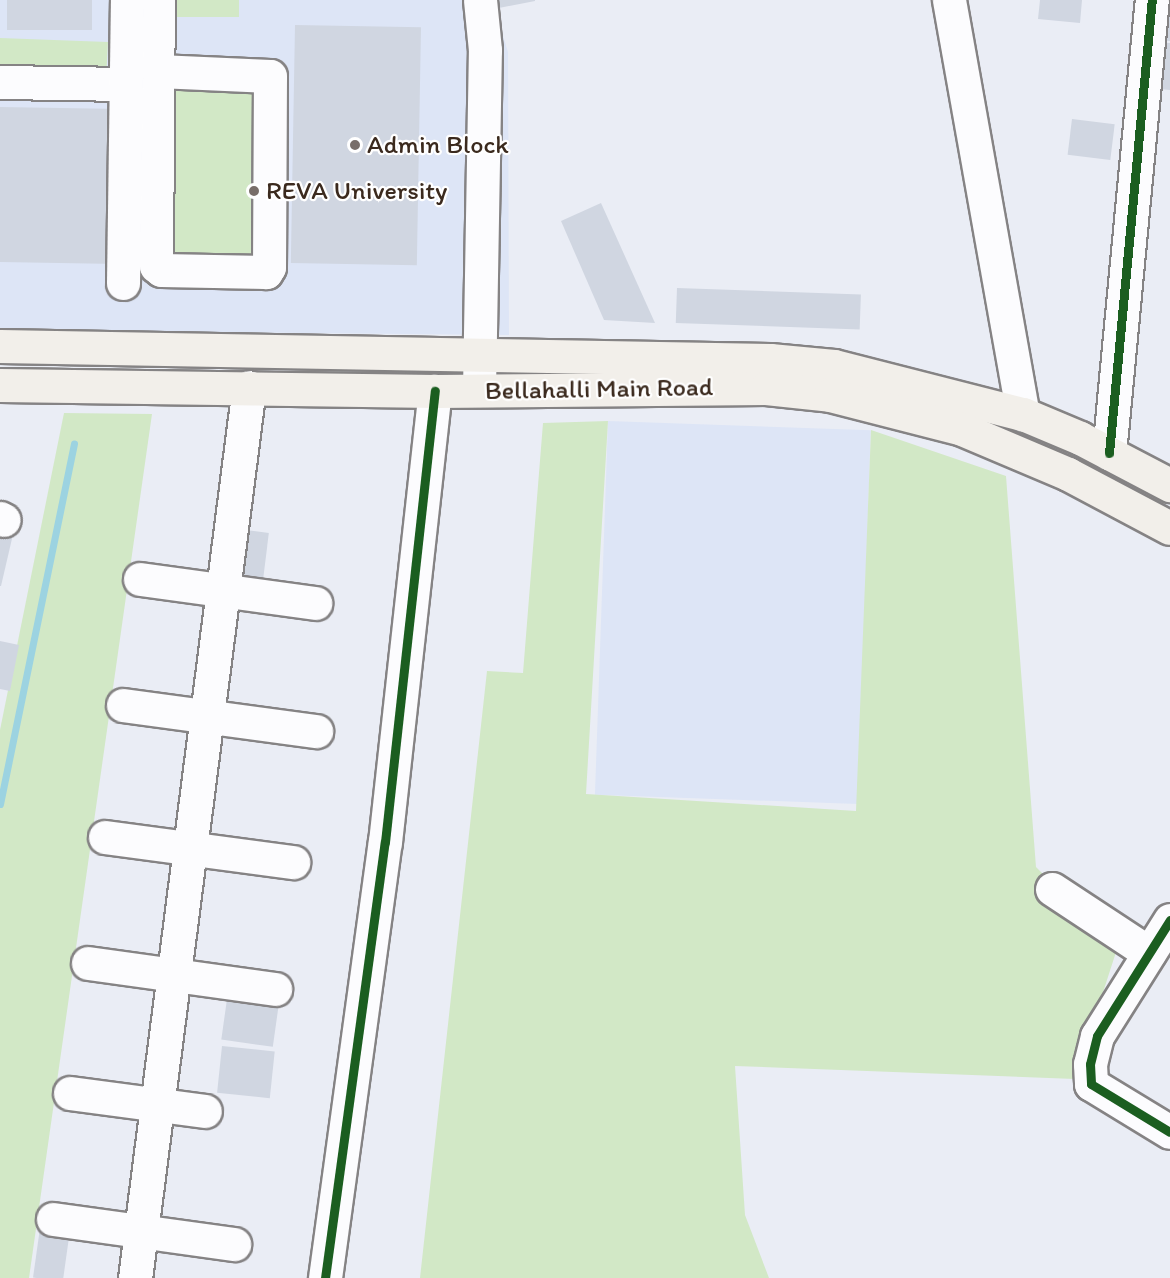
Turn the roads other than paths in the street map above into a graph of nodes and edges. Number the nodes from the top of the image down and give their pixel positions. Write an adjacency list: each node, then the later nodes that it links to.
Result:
1 (127, 0): 6 (street)
2 (158, 0): 6 (street)
3 (480, 0): 11 (street)
4 (949, 0): 16 (street)
5 (1152, 0): 17 (street)
6 (148, 50): 6 (street); 8 (street)
7 (0, 82): 8 (street)
8 (127, 84): 9 (street)
9 (123, 283)
10 (0, 346): 11 (main road, Bellahalli Main Road)
11 (480, 357): 14 (street); 16 (main road, Bellahalli Main Road)
12 (0, 385): 13 (main road, Bellahalli Main Road)
13 (249, 387): 15 (main road, Bellahalli Main Road); 21 (street)
14 (479, 390): 15 (main road, Bellahalli Main Road); 19 (main road, Bellahalli Main Road)
15 (435, 391): 43 (street)
16 (1023, 414): 17 (main road, Bellahalli Main Road)
17 (1109, 453): 18 (main road, Bellahalli Main Road)
18 (1170, 484)
19 (1170, 528)
20 (140, 579): 21 (street)
21 (223, 591): 22 (street); 24 (street)
22 (315, 603)
23 (123, 705): 24 (street)
24 (207, 717): 25 (street); 27 (street)
25 (315, 731)
26 (105, 837): 27 (street)
27 (190, 849): 28 (street); 33 (street)
28 (293, 862)
29 (1052, 889): 31 (street)
30 (1170, 920): 31 (street)
31 (1149, 953): 38 (street)
32 (88, 963): 33 (street)
33 (174, 975): 34 (street); 36 (street)
34 (275, 988)
35 (70, 1093): 36 (street)
36 (157, 1104): 37 (street); 40 (street)
37 (205, 1111)
38 (1170, 1132)
39 (53, 1219): 40 (street)
40 (141, 1231): 41 (street); 42 (street)
41 (234, 1244)
42 (135, 1278)
43 (325, 1278)

